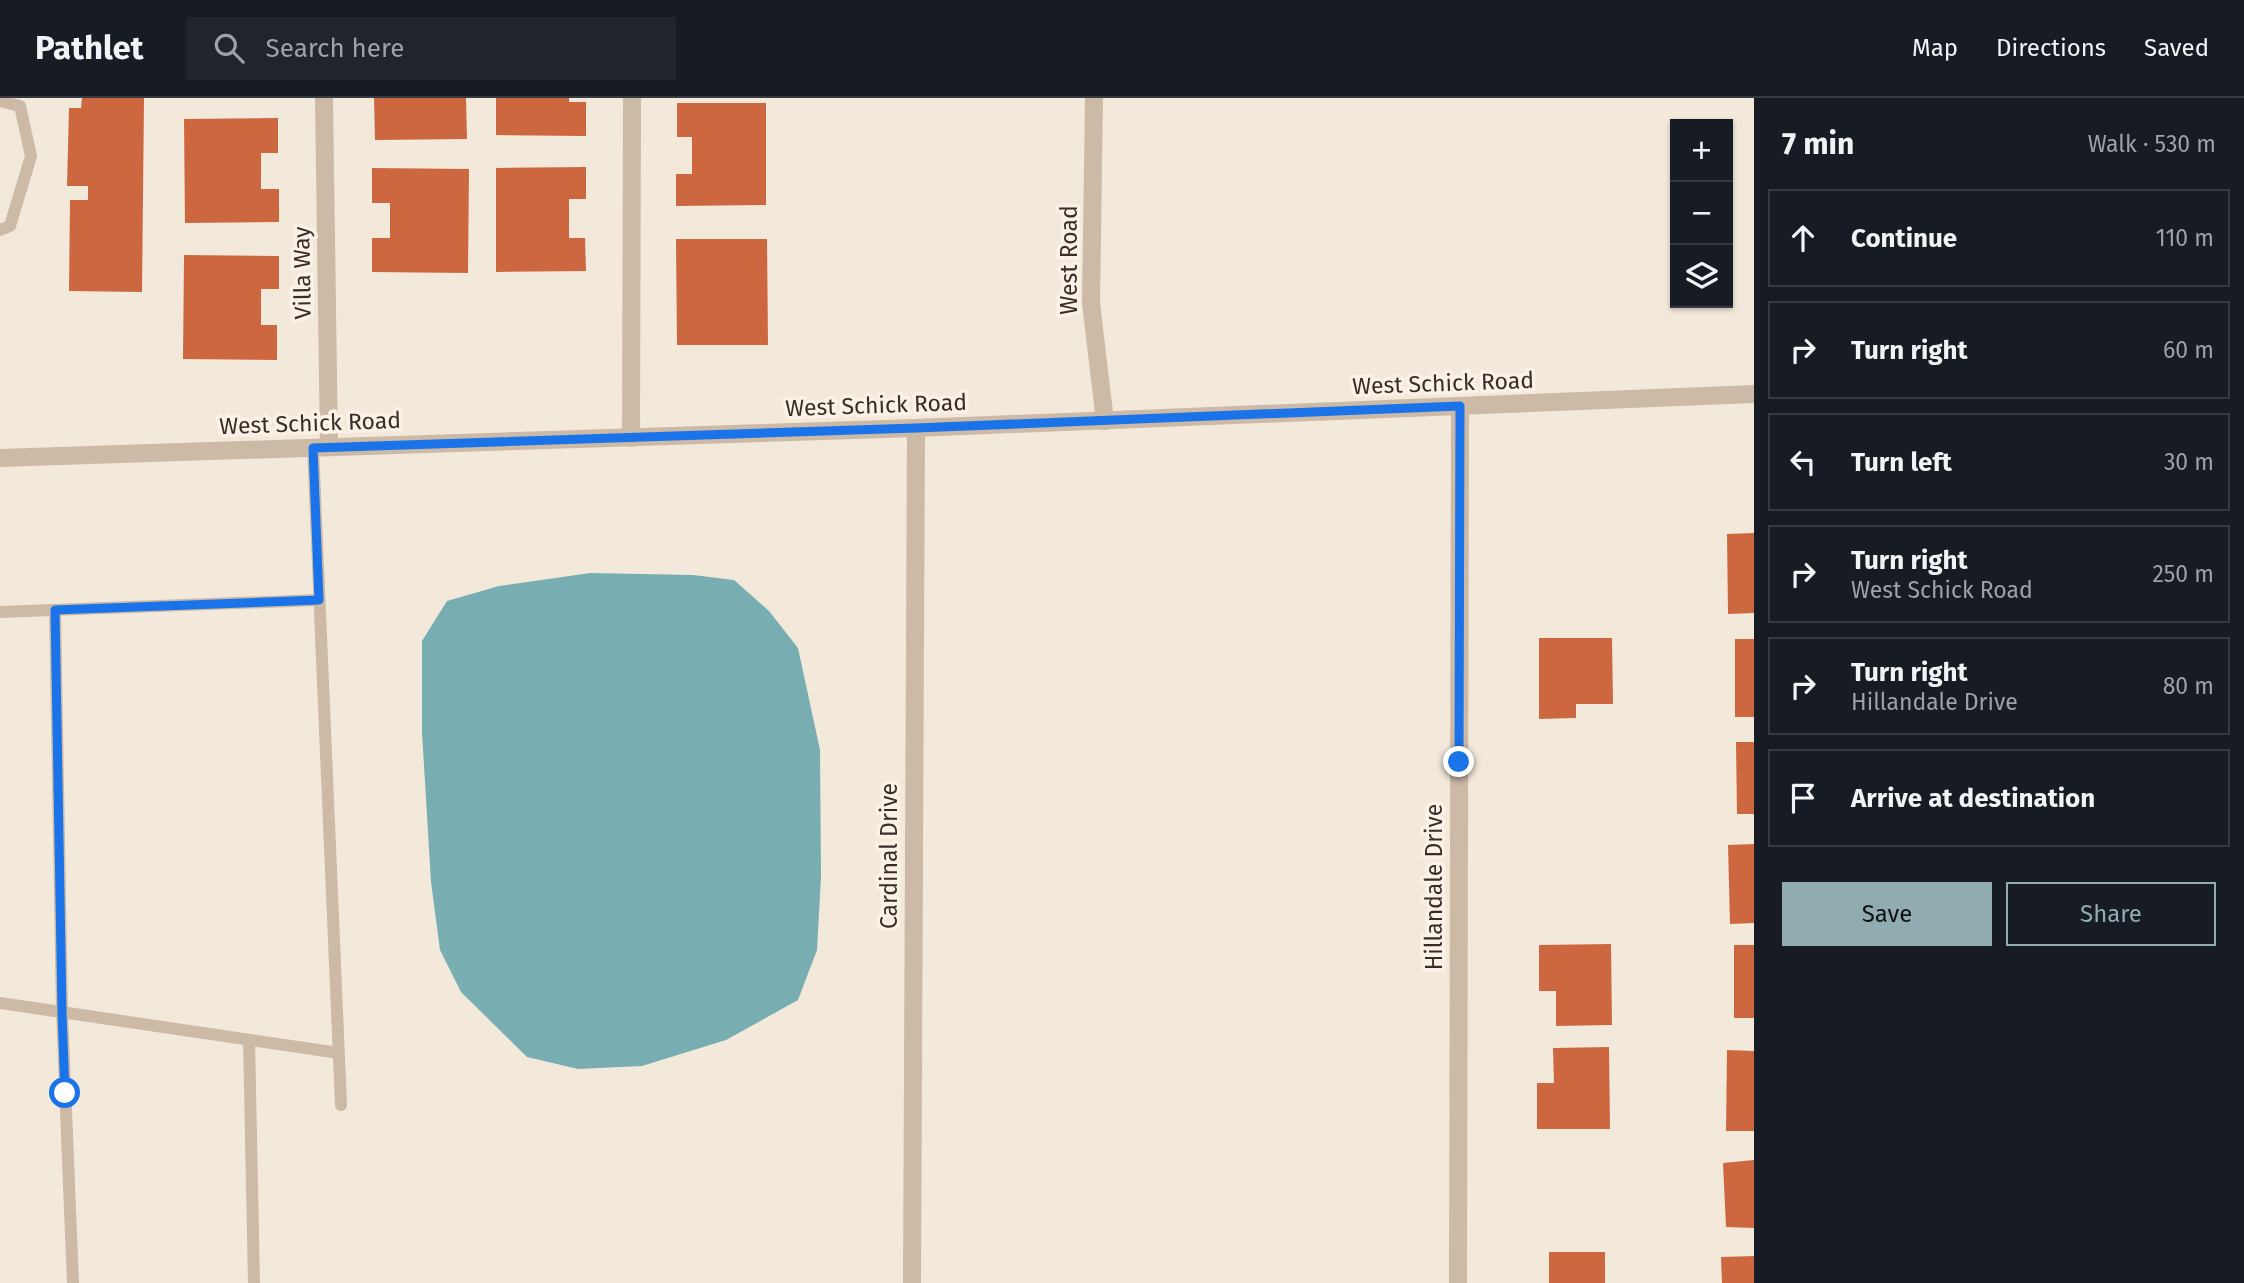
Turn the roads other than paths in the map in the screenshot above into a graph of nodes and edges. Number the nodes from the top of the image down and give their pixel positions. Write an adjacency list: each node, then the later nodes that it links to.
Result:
1 (324, 98): 11 (street, Villa Way)
2 (632, 98): 10 (street)
3 (1094, 98): 8 (street, West Road)
4 (0, 101): 5 (lane)
5 (0, 230)
6 (1754, 394): 7 (street, West Schick Road)
7 (1460, 406): 8 (street, West Schick Road); 24 (street, Hillandale Drive)
8 (1105, 421): 9 (street, West Schick Road)
9 (916, 428): 10 (street, West Schick Road); 23 (street, Cardinal Drive)
10 (631, 438): 11 (street, West Schick Road)
11 (321, 447): 12 (street, West Schick Road); 13 (lane)
12 (0, 458)
13 (319, 600): 14 (lane); 19 (lane)
14 (55, 610): 15 (lane); 17 (lane)
15 (0, 612)
16 (0, 1003): 17 (lane)
17 (62, 1012): 18 (lane); 21 (lane)
18 (249, 1040): 19 (lane); 22 (lane)
19 (339, 1053): 20 (lane)
20 (341, 1105)
21 (73, 1283)
22 (254, 1283)
23 (912, 1283)
24 (1458, 1283)

